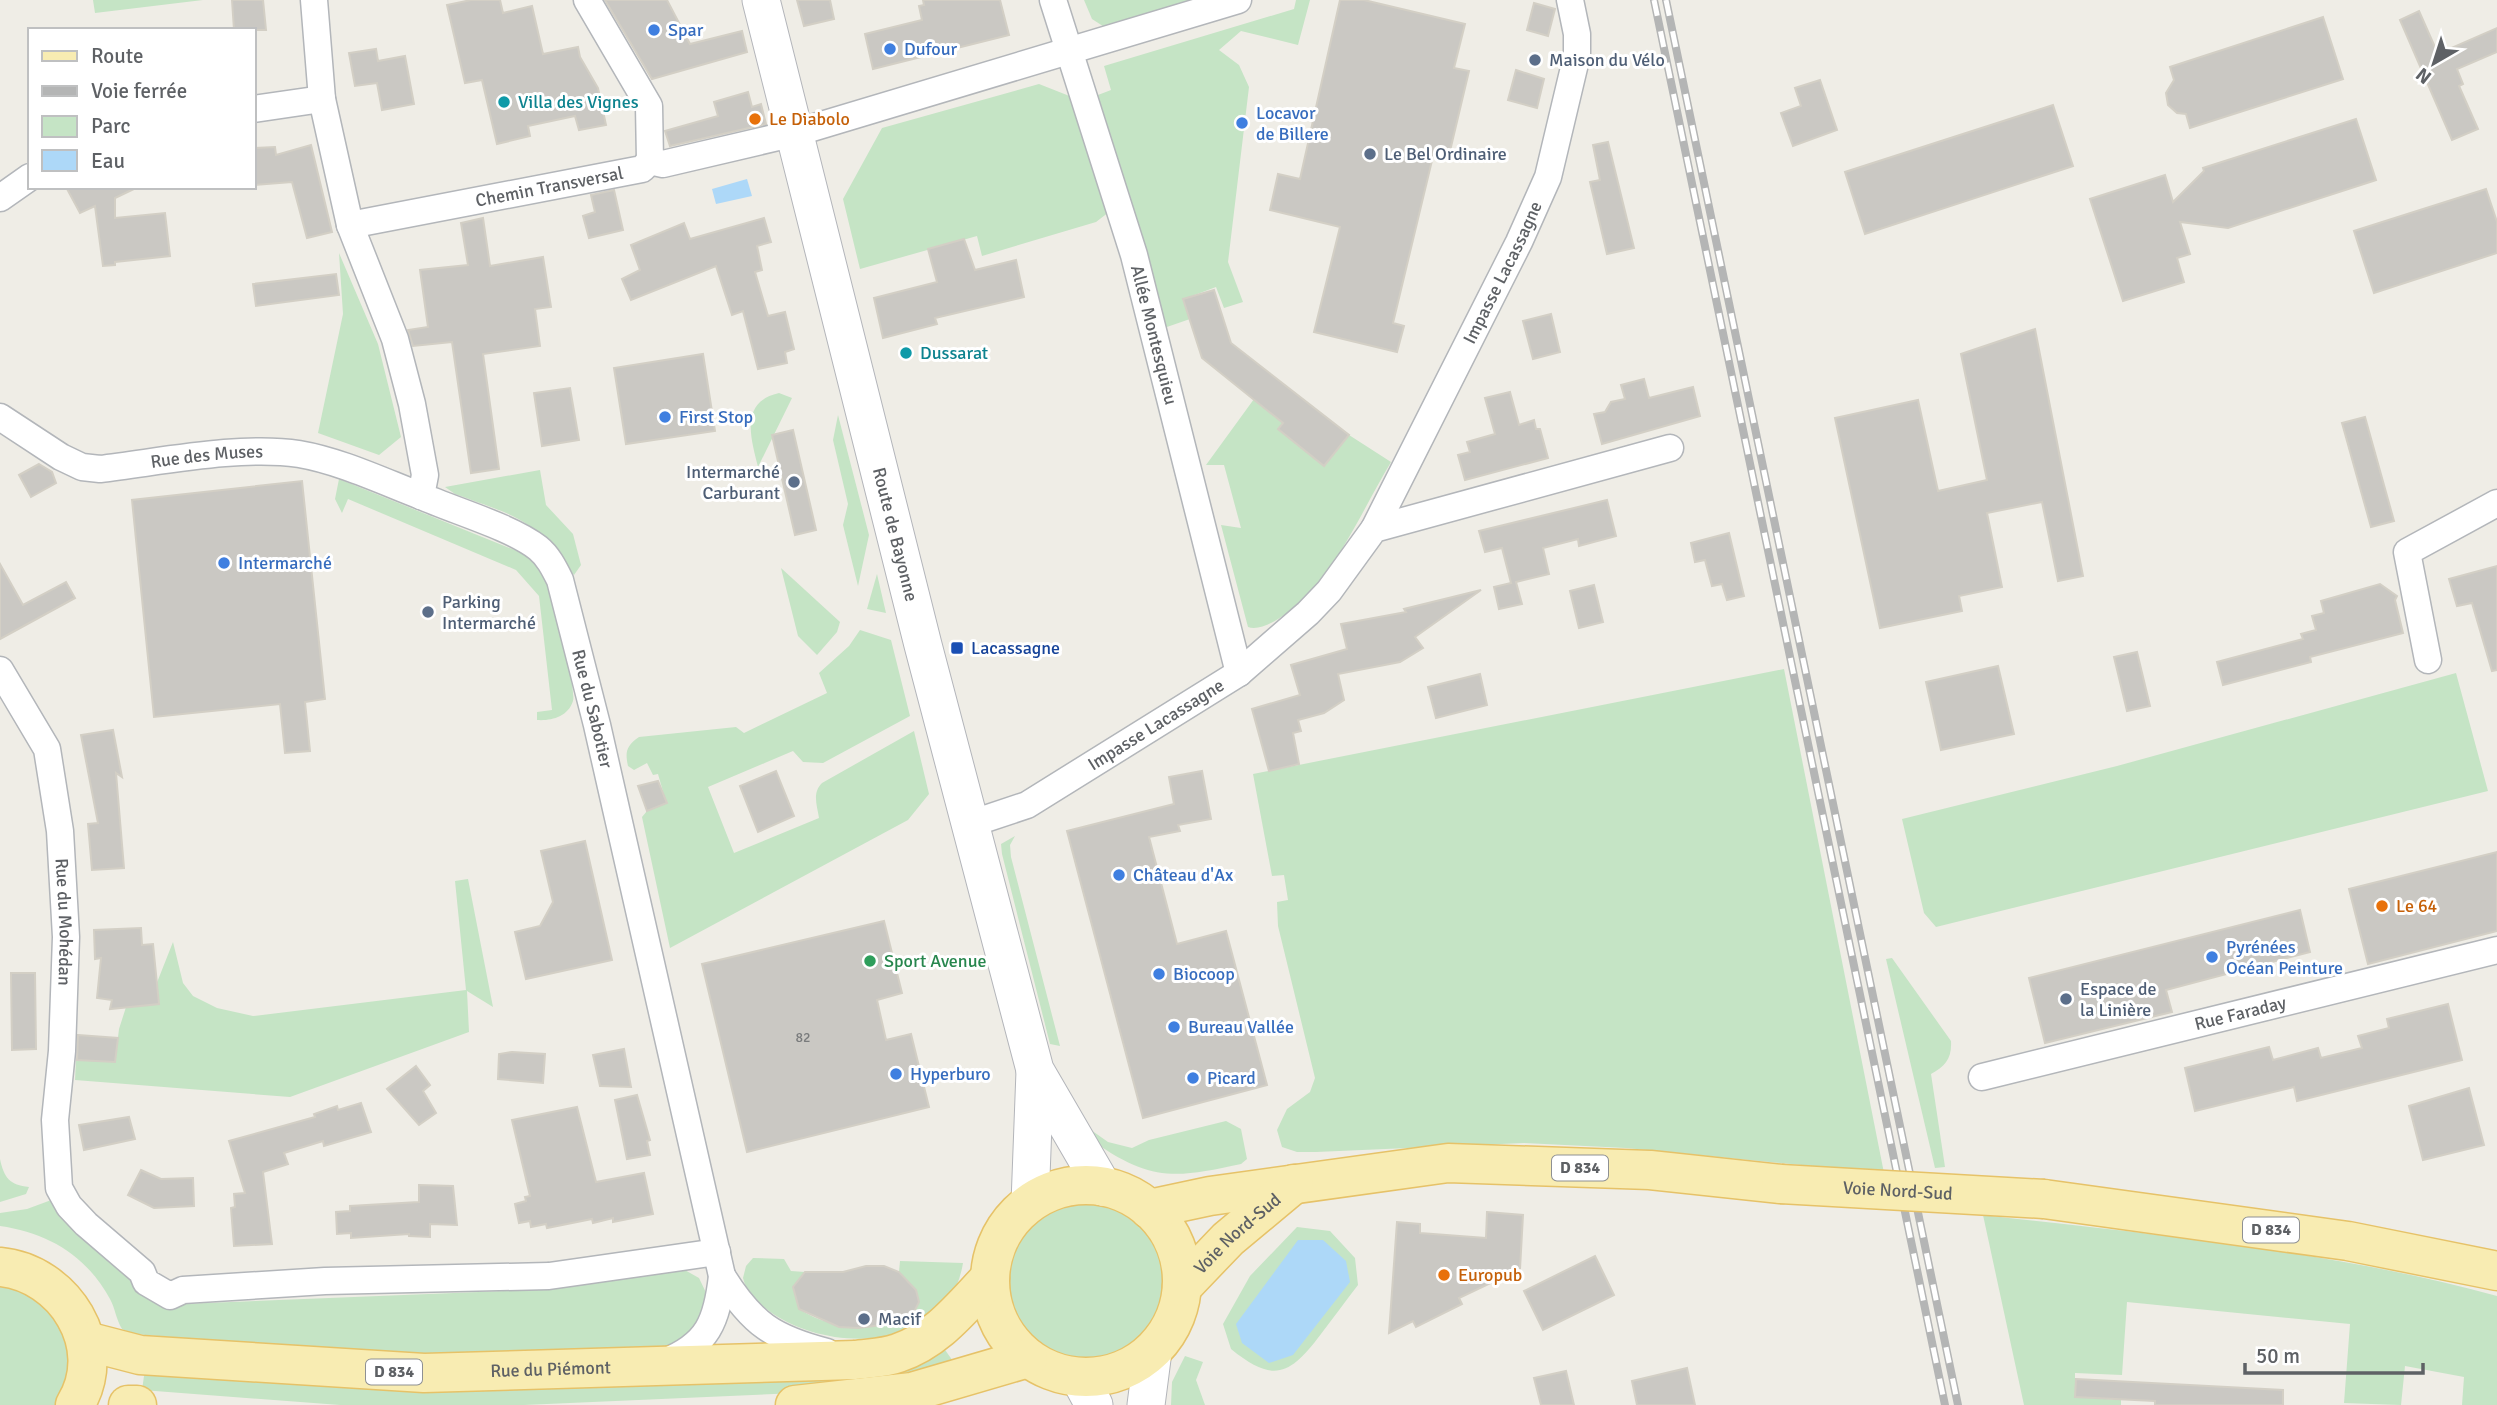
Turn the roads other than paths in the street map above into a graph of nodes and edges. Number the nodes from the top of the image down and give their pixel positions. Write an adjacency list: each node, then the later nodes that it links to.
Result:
1 (314, 0): 8 (street)
2 (587, 0): 11 (street)
3 (761, 0): 10 (main road, Route de Bayonne)
4 (1053, 0): 7 (street, Allée Montesquieu)
5 (1238, 0): 7 (street, Chemin Transversal)
6 (1570, 0): 22 (street, Impasse Lacassagne)
7 (1070, 52): 10 (street, Chemin Transversal); 25 (street, Allée Montesquieu)
8 (322, 99): 9 (street); 13 (street)
9 (256, 109)
10 (795, 133): 11 (street, Chemin Transversal); 26 (main road, Route de Bayonne)
11 (650, 162): 15 (street, Chemin Transversal)
12 (28, 178): 14 (street)
13 (341, 184): 15 (street); 16 (street)
14 (0, 198)
15 (378, 221): 16 (street, Chemin Transversal); 17 (street)
16 (350, 225): 17 (street)
17 (365, 268): 20 (street)
18 (0, 417): 20 (street, Rue des Muses)
19 (1670, 448): 22 (street)
20 (421, 496): 34 (street, Rue du Sabotier)
21 (2497, 503): 23 (street)
22 (1374, 529): 25 (street, Impasse Lacassagne)
23 (2428, 660)
24 (0, 670): 34 (street, Rue du Mohédan)
25 (1239, 673): 26 (street, Impasse Lacassagne)
26 (970, 824): 28 (main road, Route de Bayonne)
27 (2497, 950): 29 (street, Rue Faraday)
28 (1035, 1070): 31 (main road, Route de Bayonne); 32 (main road, Route de Bayonne)
29 (1982, 1077)
30 (1294, 1184): 33 (main road, Voie Nord-Sud / D 834); 36 (main road, Voie Nord-Sud / D 834, bridge); 38 (main road, Voie Nord-Sud)
31 (1103, 1186): 32 (main road); 33 (main road)
32 (1030, 1203): 37 (main road)
33 (1149, 1209): 38 (main road)
34 (720, 1264): 42 (street, Rue du Sabotier); 43 (street, Rue du Sabotier)
35 (0, 1267): 39 (main road)
36 (2497, 1271)
37 (990, 1278): 41 (main road); 42 (main road, Rue du Piémont / D 834)
38 (1182, 1287): 40 (main road)
39 (86, 1341): 43 (main road, Rue du Piémont / D 834); 45 (main road)
40 (1153, 1351): 44 (main road); 49 (main road)
41 (1028, 1358): 44 (main road); 48 (main road)
42 (855, 1360): 43 (main road, Rue du Piémont / D 834)
43 (649, 1367)
44 (1087, 1391)
45 (75, 1405)
46 (128, 1405): 47 (main road)
47 (137, 1405)
48 (795, 1405)
49 (1146, 1405)

